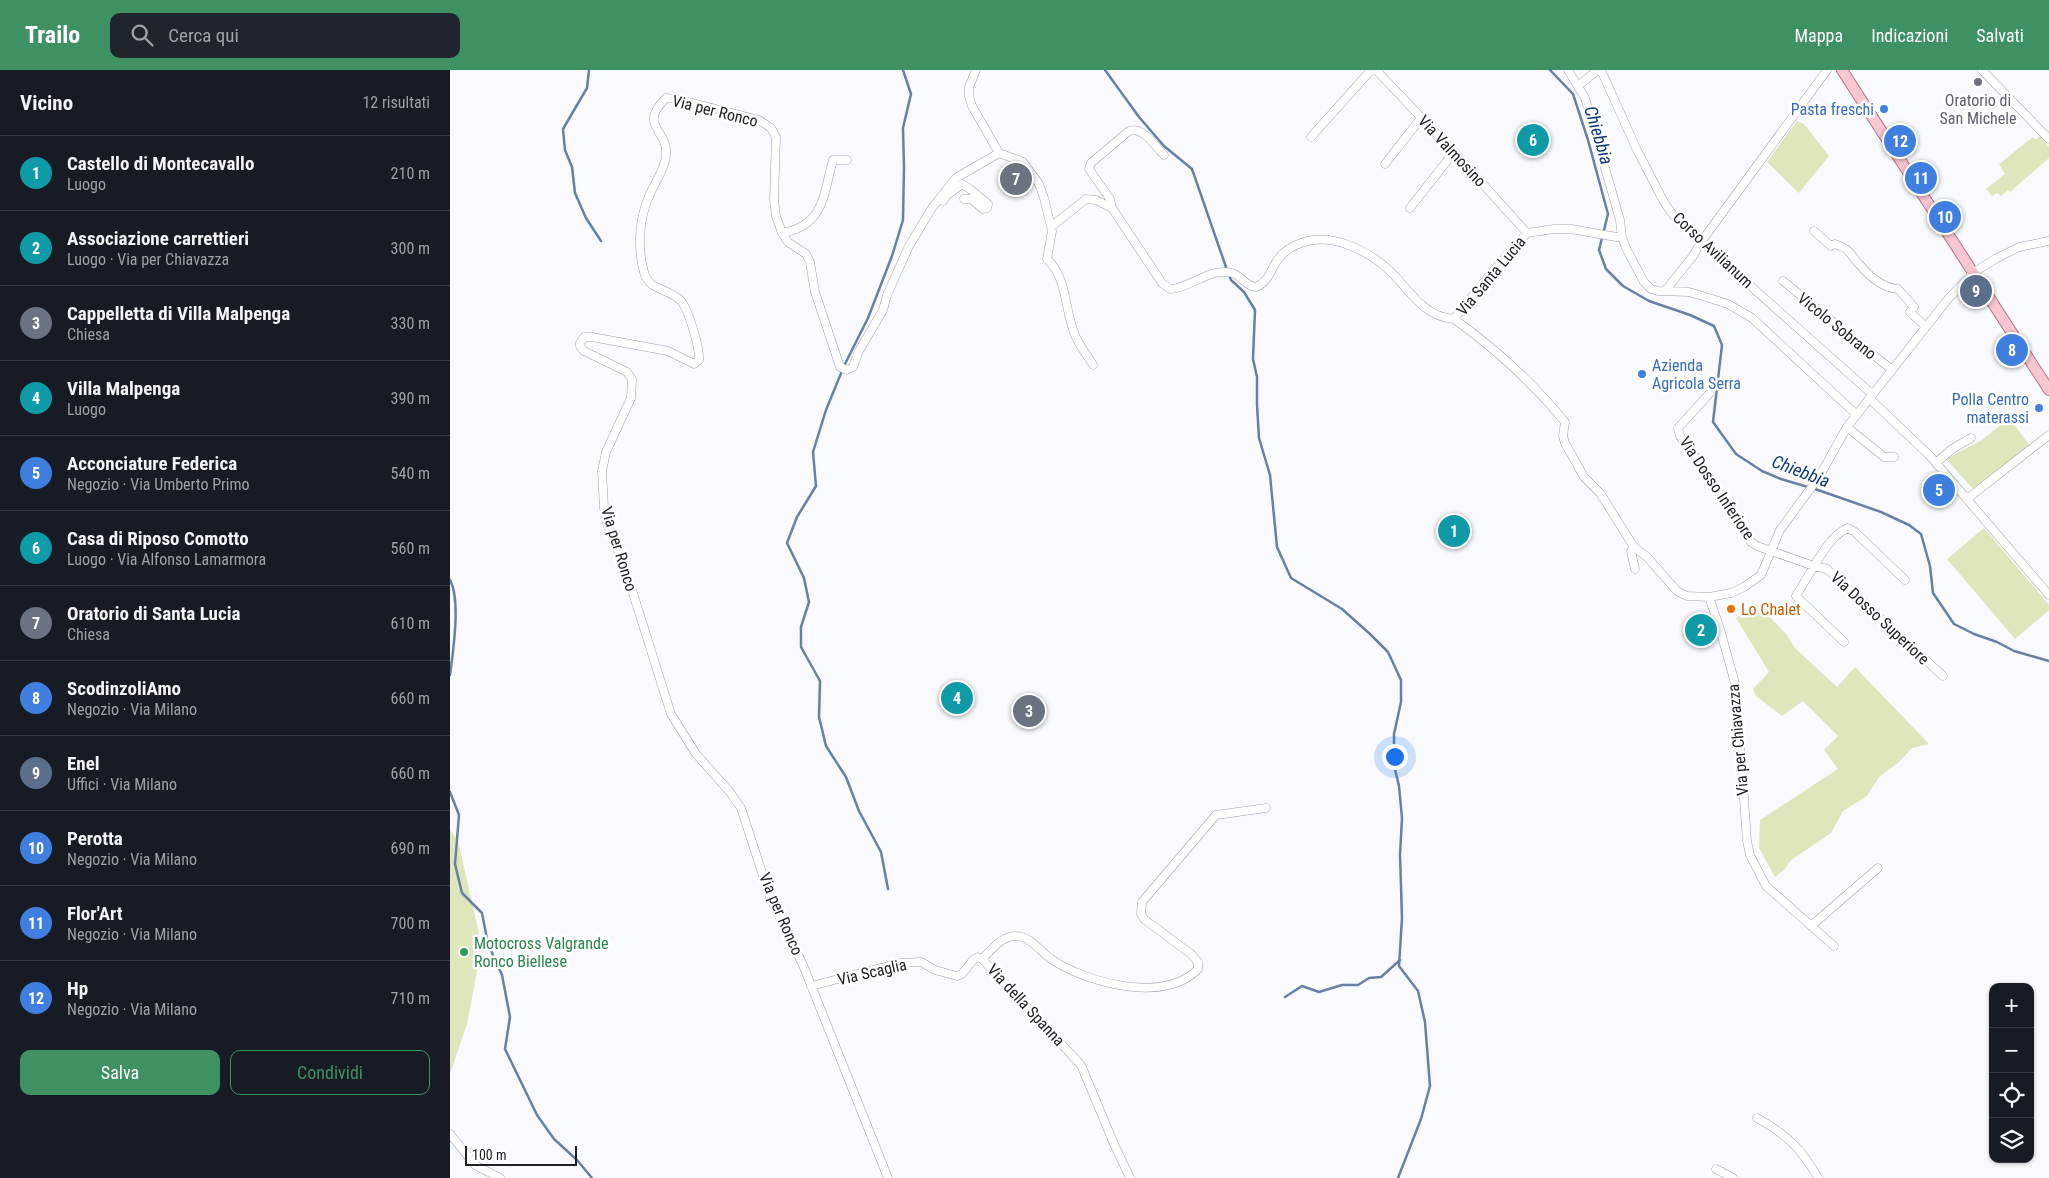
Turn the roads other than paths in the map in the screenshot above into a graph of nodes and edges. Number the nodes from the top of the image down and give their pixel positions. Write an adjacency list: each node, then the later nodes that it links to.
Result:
1 (976, 70): 14 (street)
2 (1371, 70): 11 (street)
3 (1376, 70): 10 (street, Via Valmosino)
4 (1568, 70): 9 (street)
5 (1599, 70): 9 (street); 28 (street, Corso Avilianum)
6 (1827, 70): 28 (street)
7 (1842, 70): 29 (main road)
8 (1982, 70): 12 (street)
9 (1579, 85): 26 (street)
10 (1421, 118): 13 (street, Via Valmosino); 17 (street)
11 (1311, 137)
12 (2049, 139)
13 (1454, 152): 21 (street); 25 (street, Via Valmosino)
14 (999, 153): 19 (street); 22 (street)
15 (1164, 155): 20 (street)
16 (847, 160): 24 (street)
17 (1385, 164)
18 (964, 199): 19 (street)
19 (932, 208): 24 (street)
20 (1112, 208): 22 (street); 32 (street, Via Santa Lucia)
21 (1410, 208)
22 (1052, 226): 34 (street)
23 (1814, 231): 33 (street)
24 (782, 233): 60 (street, Via per Ronco)
25 (1527, 233): 26 (street, Via Santa Lucia); 32 (street, Via Santa Lucia)
26 (1622, 238): 31 (street)
27 (2049, 241): 29 (street)
28 (1701, 242): 31 (street); 38 (street, Corso Avilianum)
29 (1974, 272): 33 (street); 36 (main road)
30 (1782, 281): 35 (street, Vicolo Sobrano)
31 (1665, 291): 39 (street)
32 (1454, 319): 46 (street)
33 (1926, 327): 35 (street)
34 (1093, 365)
35 (1892, 370): 38 (street)
36 (2049, 390)
37 (1709, 394): 47 (street, Via Dosso Inferiore)
38 (1871, 396): 39 (street); 44 (street, Corso Avilianum)
39 (1857, 415): 40 (street)
40 (1847, 427): 43 (street); 47 (street)
41 (2049, 435): 45 (street)
42 (1971, 438): 44 (street)
43 (1894, 457)
44 (1936, 463): 45 (street, Corso Avilianum)
45 (1967, 499): 51 (street, Corso Avilianum)
46 (1634, 547): 49 (street); 52 (street)
47 (1773, 551): 48 (street, Via Dosso Superiore); 52 (street)
48 (1814, 566): 50 (street, Via Dosso Superiore); 53 (street, Via Dosso Superiore); 54 (street, Via Dosso Superiore)
49 (1635, 569)
50 (1905, 580)
51 (2049, 595)
52 (1709, 597): 57 (street, Via per Chiavazza)
53 (1844, 642)
54 (1943, 676)
55 (1266, 808): 59 (street, Via della Spanna)
56 (1878, 868): 57 (street)
57 (1811, 926): 58 (street, Via per Chiavazza)
58 (1834, 946)
59 (982, 959): 60 (street, Via Scaglia); 66 (street, Via della Spanna)
60 (811, 986): 65 (street, Via per Ronco)
61 (1757, 1118): 68 (street)
62 (450, 1134): 64 (street)
63 (1716, 1169): 67 (street)
64 (500, 1178)
65 (888, 1178)
66 (1130, 1178)
67 (1733, 1178)
68 (1818, 1178)

